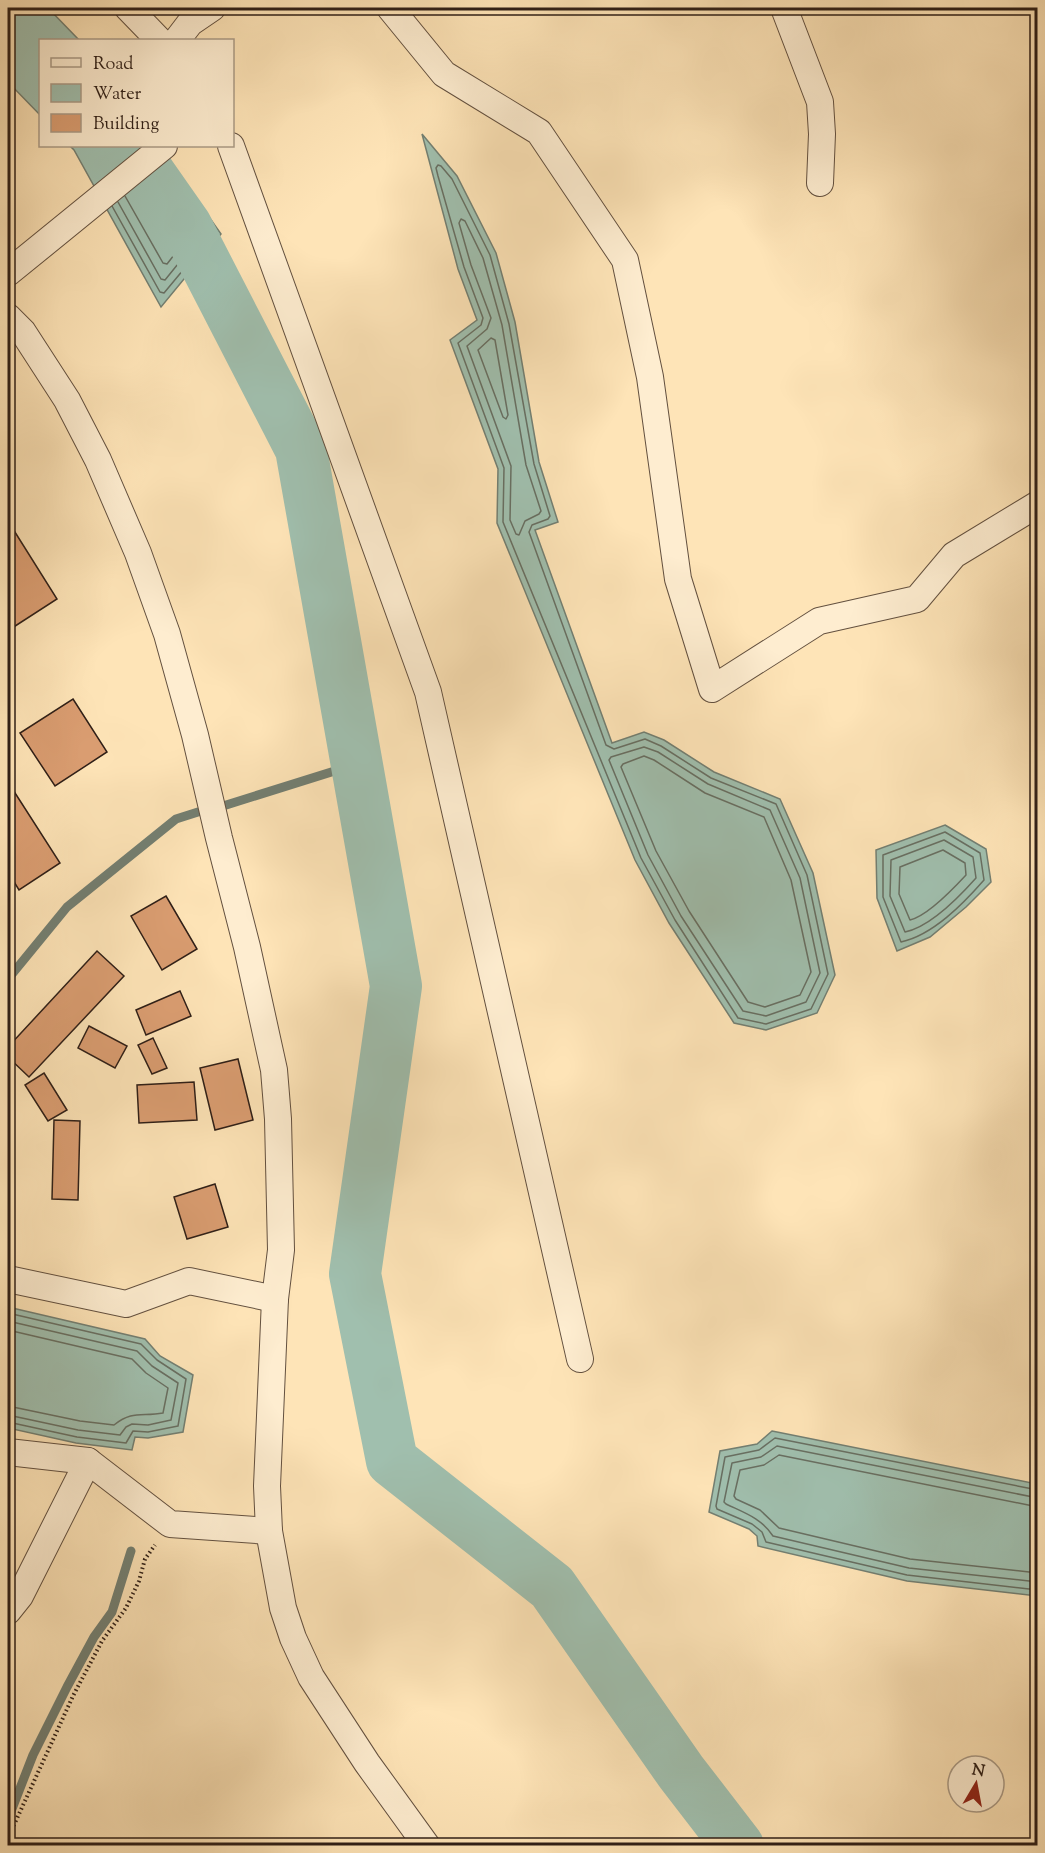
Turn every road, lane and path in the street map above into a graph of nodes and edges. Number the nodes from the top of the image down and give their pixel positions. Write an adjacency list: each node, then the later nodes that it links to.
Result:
1 (128, 8): 6 (street)
2 (212, 8): 5 (street)
3 (390, 8): 12 (street)
4 (784, 8): 9 (street)
5 (182, 24)
6 (158, 39)
7 (163, 147): 10 (street)
8 (231, 147): 15 (street)
9 (820, 183)
10 (8, 273)
11 (8, 317): 14 (street)
12 (1038, 504)
13 (8, 1279): 14 (street)
14 (275, 1299): 19 (street)
15 (580, 1359)
16 (8, 1452): 17 (street)
17 (88, 1461): 18 (street); 20 (street)
18 (170, 1524): 19 (street); 21 (path)
19 (269, 1531): 22 (street)
20 (8, 1611)
21 (8, 1838)
22 (428, 1845)

